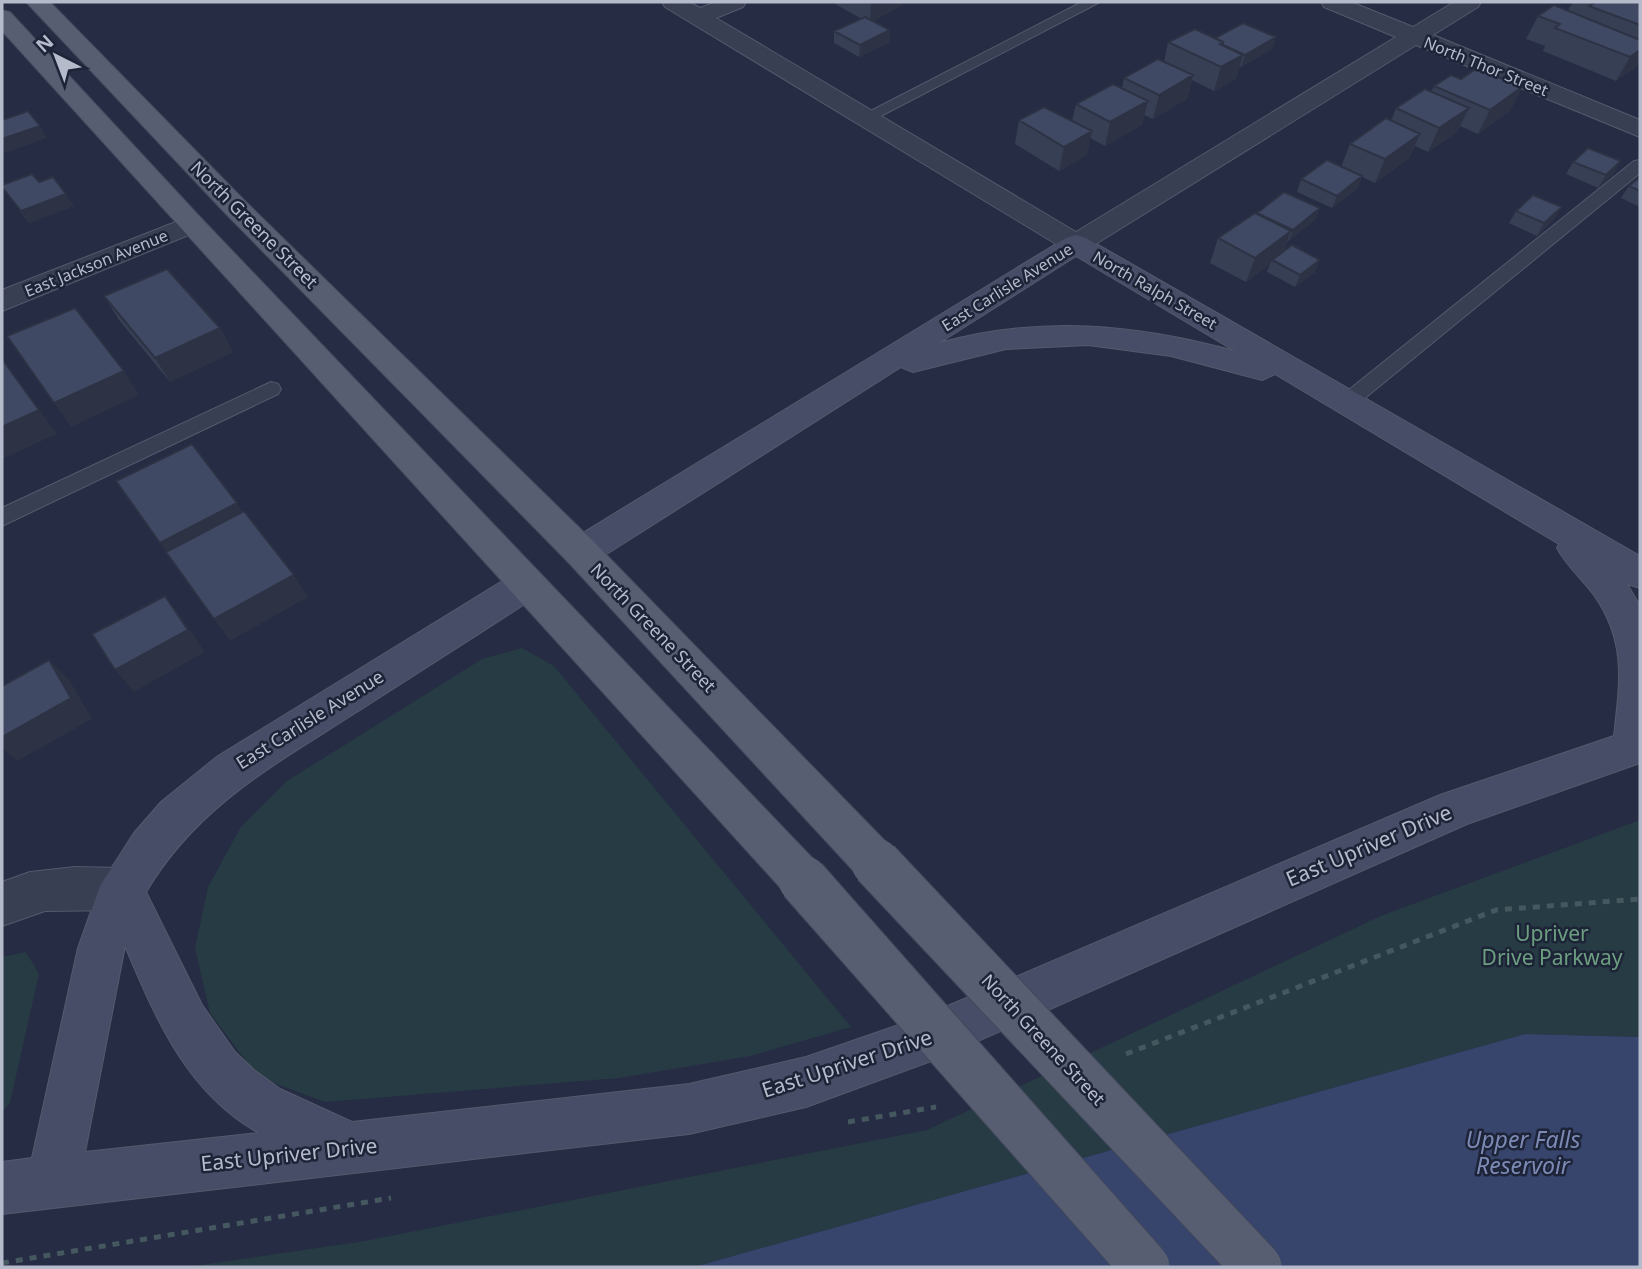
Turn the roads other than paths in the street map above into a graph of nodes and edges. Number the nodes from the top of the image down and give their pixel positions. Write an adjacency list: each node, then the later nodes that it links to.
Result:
1 (37, 2): 21 (main road, North Greene Street)
2 (673, 2): 7 (street, North Ralph Street)
3 (735, 2): 7 (street)
4 (1093, 2): 10 (lane)
5 (1332, 2): 9 (street, North Thor Street)
6 (1470, 2): 9 (street, East Carlisle Avenue)
7 (699, 17): 10 (street, North Ralph Street)
8 (2, 18): 13 (main road)
9 (1415, 36): 11 (street, North Thor Street); 14 (street, East Carlisle Avenue)
10 (867, 117): 14 (street, North Ralph Street)
11 (1640, 129)
12 (1640, 164): 18 (lane)
13 (191, 224): 15 (street, East Jackson Avenue); 23 (main road)
14 (1076, 244): 16 (street, East Carlisle Avenue); 18 (street, North Ralph Street)
15 (2, 302)
16 (864, 376): 18 (street); 21 (street, East Carlisle Avenue)
17 (271, 388): 20 (lane)
18 (1333, 394): 19 (street, North Ralph Street)
19 (1519, 503): 22 (street, North Ralph Street); 24 (street)
20 (2, 518)
21 (581, 552): 31 (main road, North Greene Street, bridge)
22 (1640, 574)
23 (527, 584): 25 (street, East Carlisle Avenue); 30 (main road, bridge)
24 (1637, 746): 27 (street, East Upriver Drive)
25 (122, 889): 26 (street); 27 (street); 28 (street, East Carlisle Avenue)
26 (2, 905)
27 (352, 1148): 28 (street, East Upriver Drive)
28 (53, 1181): 29 (street, East Upriver Drive)
29 (2, 1188)
30 (1145, 1267)
31 (1257, 1267)

